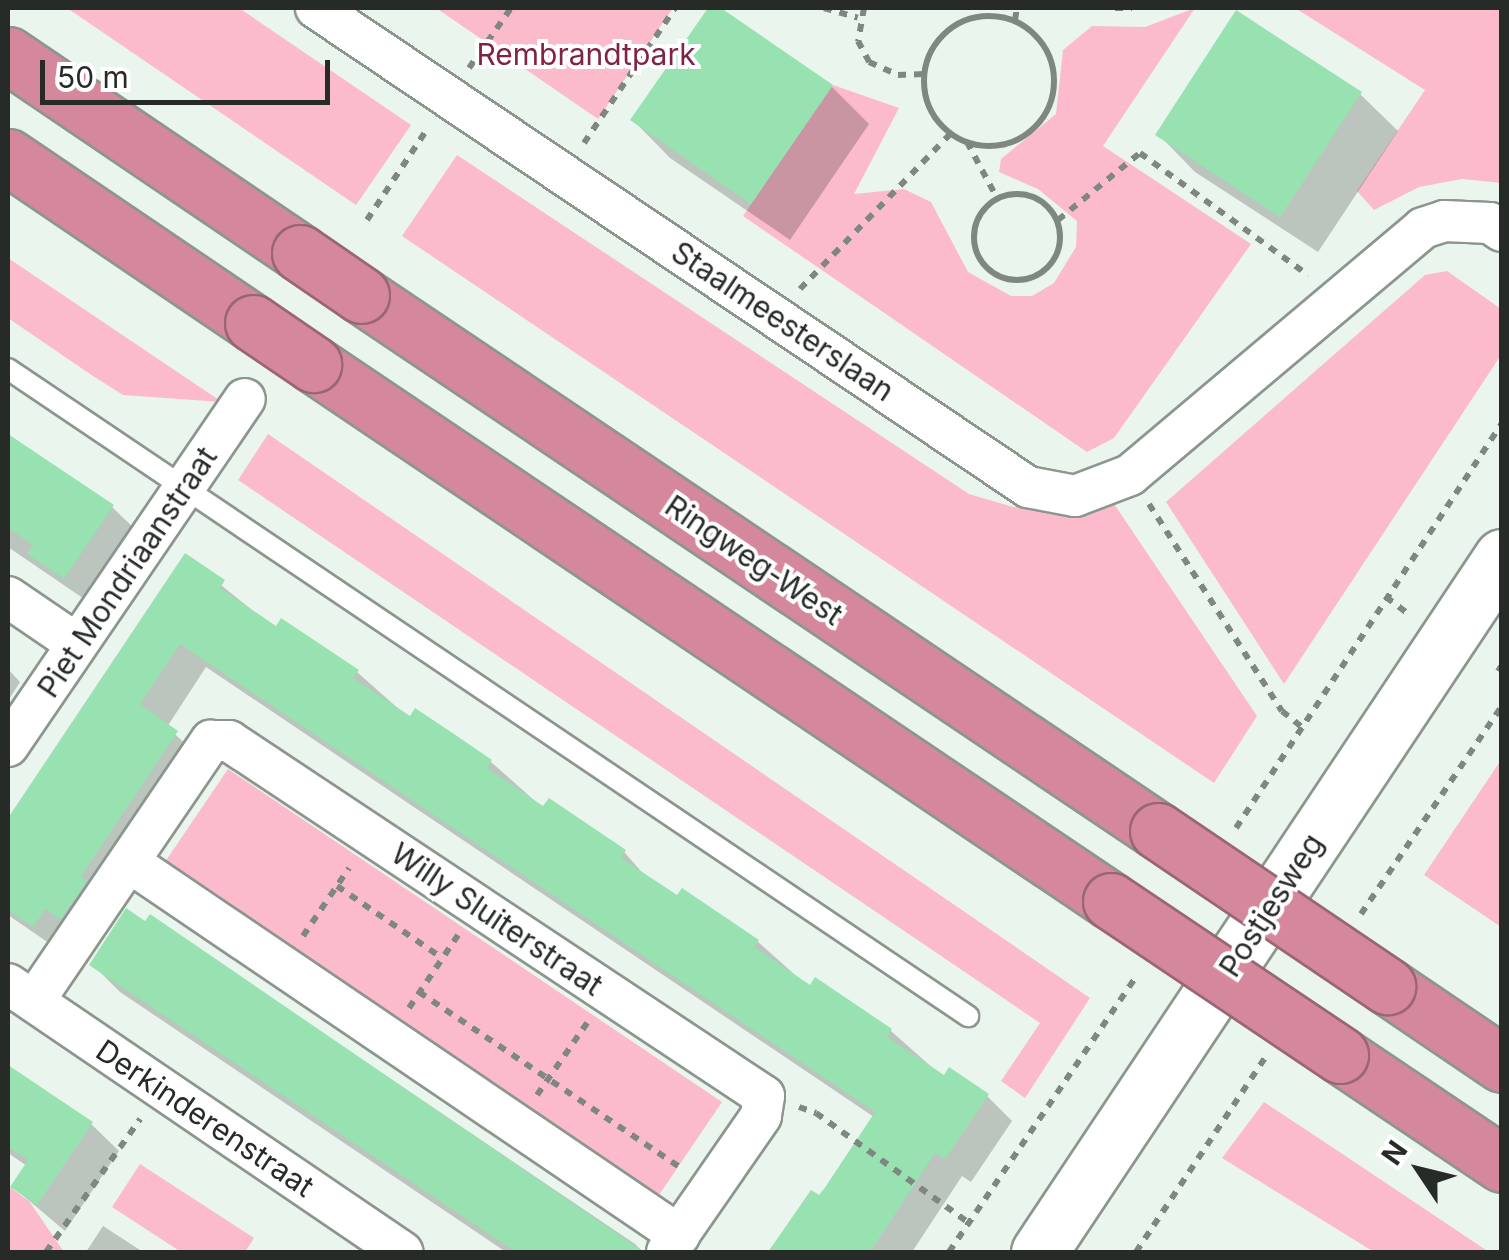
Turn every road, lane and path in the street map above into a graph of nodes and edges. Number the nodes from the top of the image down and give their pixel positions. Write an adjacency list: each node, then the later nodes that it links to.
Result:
1 (316, 8): 13 (street, Staalmeesterslaan)
2 (511, 8): 13 (path)
3 (675, 8): 17 (path)
4 (824, 8): 9 (path)
5 (864, 8): 9 (path)
6 (1017, 8): 10 (path)
7 (1115, 8): 8 (path)
8 (1132, 8)
9 (858, 18): 12 (path)
10 (1015, 20): 12 (path); 15 (path)
11 (8, 55): 46 (highway, Ringweg-West, bridge)
12 (924, 74): 14 (path)
13 (450, 96): 17 (street, Staalmeesterslaan); 19 (path)
14 (950, 134): 15 (path); 23 (path)
15 (967, 142): 18 (path)
16 (8, 157): 51 (highway, bridge)
17 (564, 172): 23 (street, Staalmeesterslaan)
18 (997, 198): 20 (path); 20 (path)
19 (367, 220)
20 (1058, 220): 22 (path)
21 (1502, 231): 22 (street, Staalmeesterslaan)
22 (1340, 298): 26 (street, Staalmeesterslaan)
23 (776, 316): 26 (street, Staalmeesterslaan)
24 (8, 369): 27 (lane)
25 (245, 399): 27 (street, Piet Mondriaanstraat)
26 (1130, 475): 33 (path)
27 (184, 489): 32 (street, Piet Mondriaanstraat); 44 (lane)
28 (1502, 558): 57 (street, Postjesweg)
29 (1386, 596): 31 (path)
30 (8, 597): 32 (street)
31 (1415, 618)
32 (77, 644): 34 (street, Piet Mondriaanstraat)
33 (1304, 729)
34 (8, 746)
35 (371, 835): 36 (street, Willy Sluiterstraat); 37 (path); 38 (street, Willy Sluiterstraat)
36 (129, 862): 40 (street); 43 (street, Willy Sluiterstraat)
37 (337, 886): 39 (path); 40 (path)
38 (478, 906): 39 (path); 42 (street, Willy Sluiterstraat)
39 (442, 958): 41 (path)
40 (282, 966): 45 (street)
41 (420, 992): 45 (path); 47 (path)
42 (608, 992): 47 (path); 49 (street, Willy Sluiterstraat)
43 (21, 993): 48 (street, Derkinderenstraat)
44 (968, 1016)
45 (389, 1038): 50 (street)
46 (1502, 1064)
47 (548, 1078): 50 (path); 52 (path)
48 (161, 1088): 55 (path); 56 (street, Derkinderenstraat)
49 (764, 1096): 52 (street); 53 (path)
50 (517, 1125): 54 (street)
51 (1502, 1164)
52 (711, 1189): 54 (street)
53 (968, 1223)
54 (673, 1244)
55 (46, 1252)
56 (403, 1252)
57 (1039, 1252)

